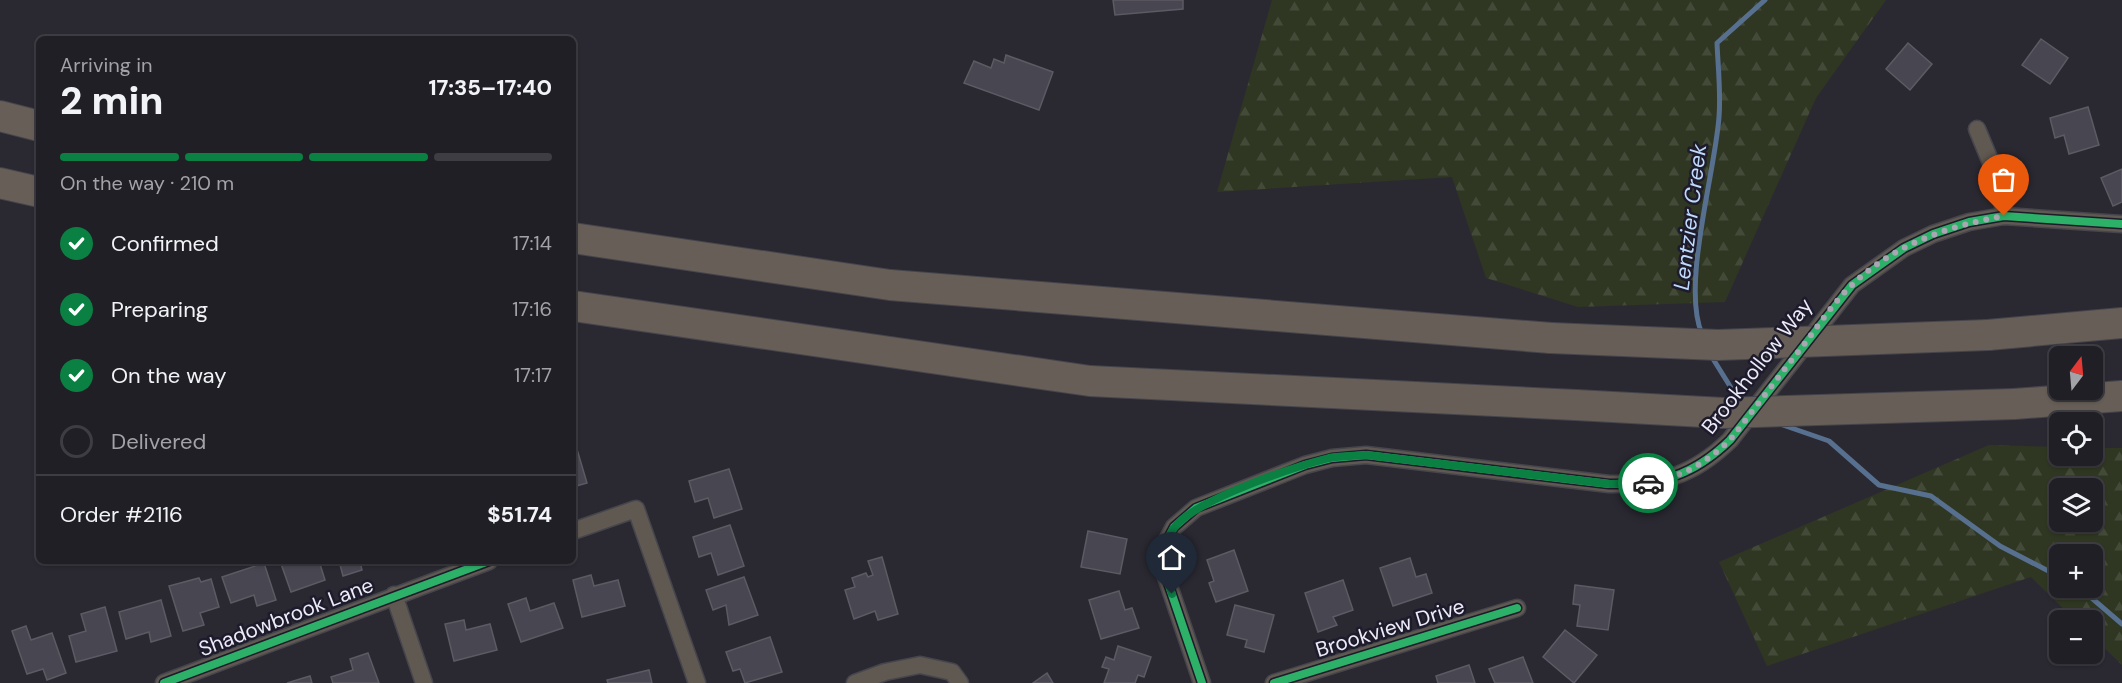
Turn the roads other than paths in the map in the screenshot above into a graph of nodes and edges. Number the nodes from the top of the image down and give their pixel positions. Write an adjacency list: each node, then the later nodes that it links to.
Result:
1 (0, 116): 2 (highway)
2 (36, 125)
3 (1977, 129): 6 (street)
4 (0, 183): 5 (highway)
5 (36, 191)
6 (2004, 216): 7 (street, Brookhollow Way); 21 (street, Brookhollow Way, bridge)
7 (2122, 224)
8 (576, 238): 10 (highway, bridge)
9 (576, 306): 11 (highway, bridge)
10 (2122, 323)
11 (2122, 396)
12 (576, 530): 18 (street)
13 (481, 564): 14 (street, Shadowbrook Lane)
14 (394, 595): 16 (street, Shadowbrook Lane); 17 (street)
15 (1517, 608): 22 (street, Brookview Drive)
16 (164, 683)
17 (424, 683)
18 (697, 683)
19 (855, 683): 20 (street)
20 (960, 683)
21 (1202, 683)
22 (1274, 683)

